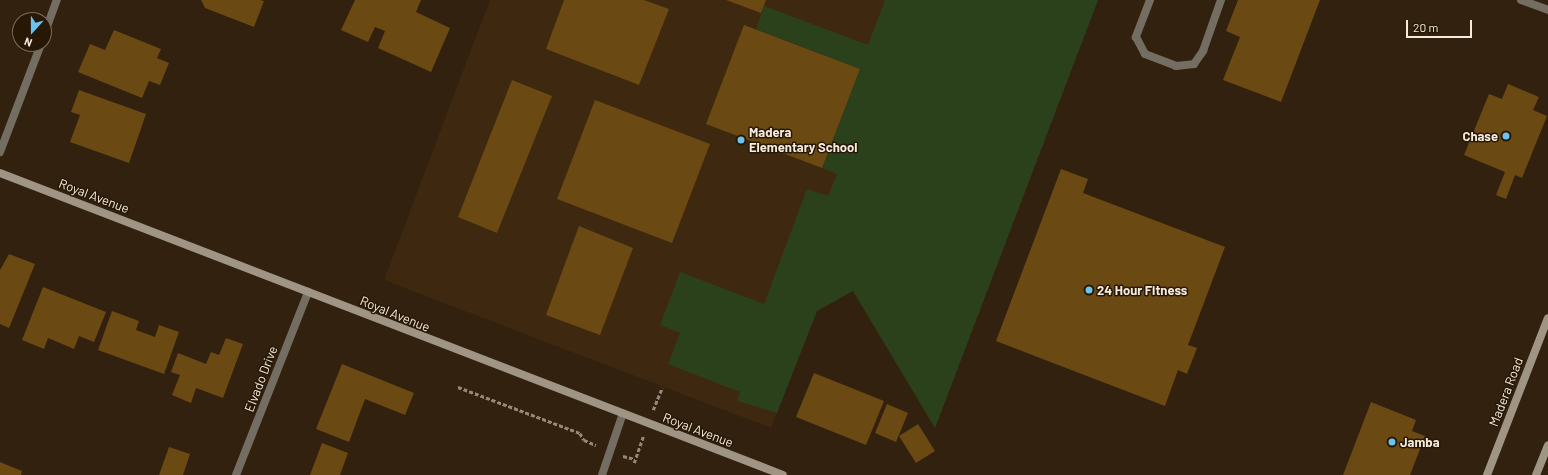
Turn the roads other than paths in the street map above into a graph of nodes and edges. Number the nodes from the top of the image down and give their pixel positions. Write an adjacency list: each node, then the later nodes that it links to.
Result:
1 (57, 0): 6 (street)
2 (1150, 0): 3 (street)
3 (1221, 0)
4 (1521, 0): 5 (street)
5 (1548, 10)
6 (52, 13)
7 (37, 52): 8 (street)
8 (0, 152)
9 (0, 173): 10 (main road, Royal Avenue)
10 (308, 292): 12 (main road, Royal Avenue); 14 (street, Elvado Drive)
11 (1548, 318): 17 (main road, Madera Road)
12 (623, 413): 15 (street); 16 (main road, Royal Avenue)
13 (1548, 445): 18 (main road)
14 (236, 475)
15 (602, 475)
16 (783, 475)
17 (1487, 475)
18 (1536, 475)

